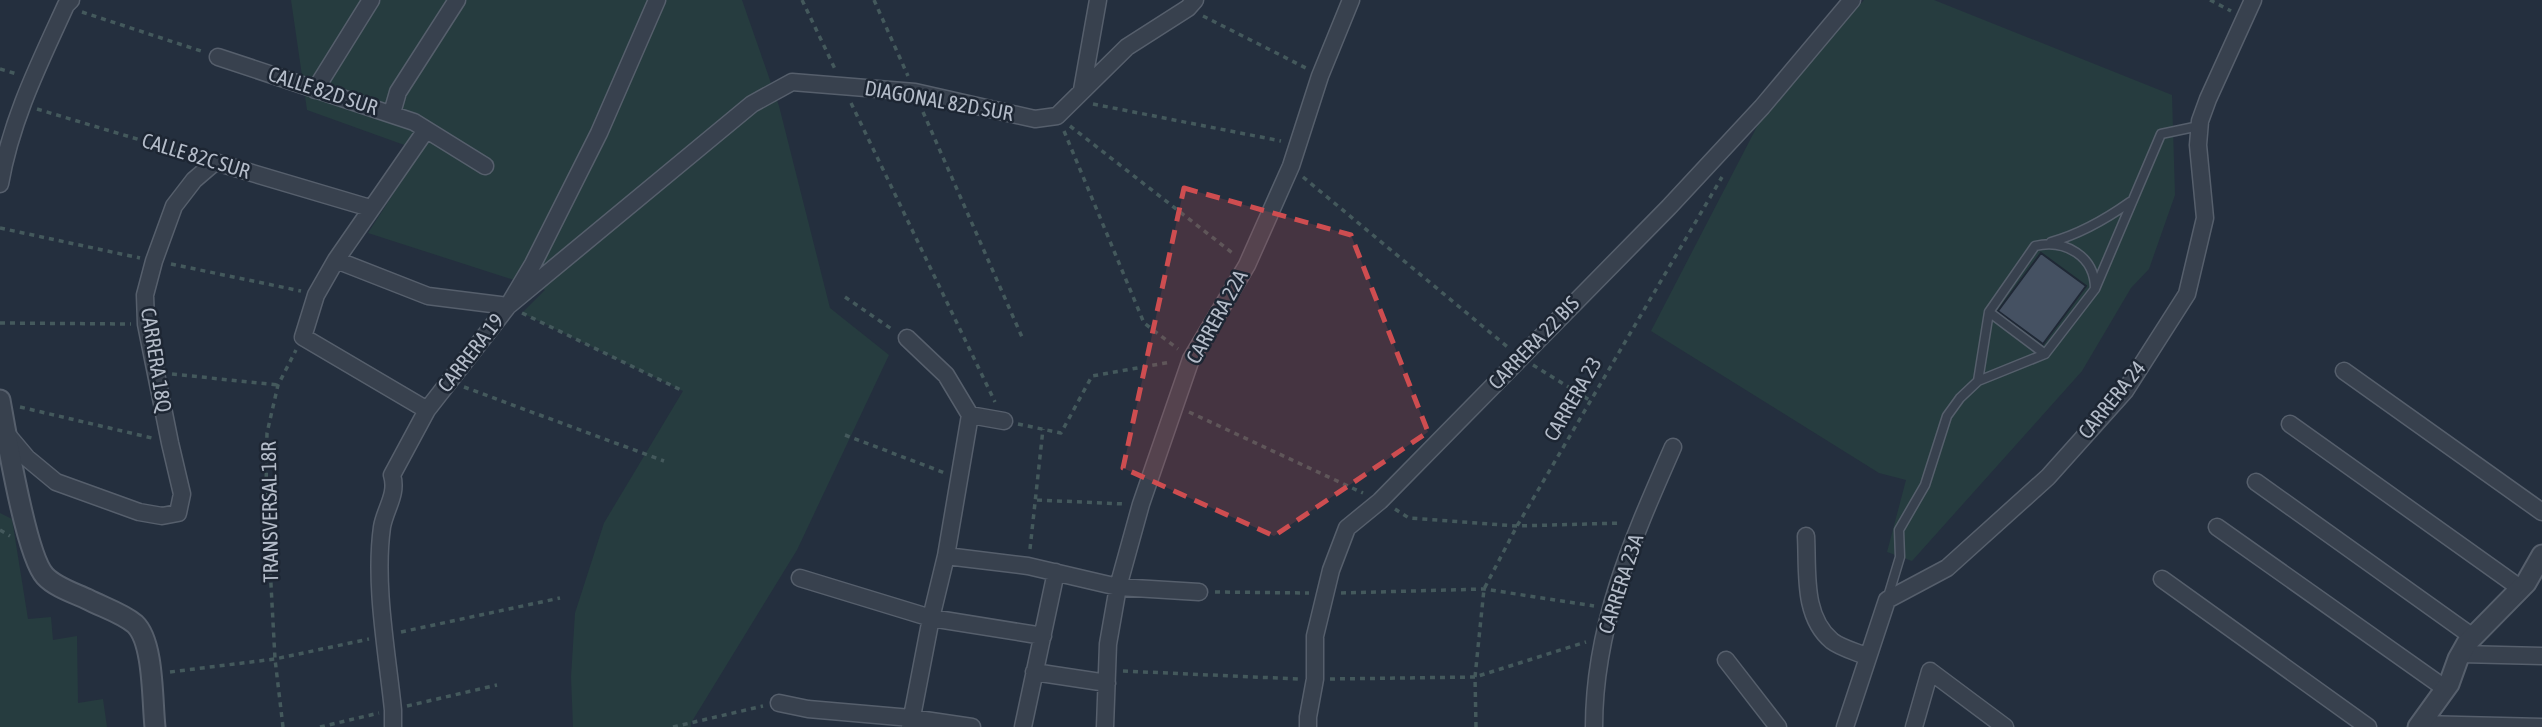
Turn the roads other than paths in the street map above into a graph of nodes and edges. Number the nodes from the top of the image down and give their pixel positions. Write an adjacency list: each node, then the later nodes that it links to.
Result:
1 (371, 0): 11 (street)
2 (457, 0): 13 (street)
3 (657, 0): 24 (street, CARRERA 19)
4 (1098, 0): 12 (street)
5 (1351, 0): 47 (street, CARRERA 22A)
6 (1852, 0): 70 (street, CARRERA 22 BIS)
7 (2253, 0): 14 (street, CARRERA 24)
8 (68, 3): 18 (street)
9 (1183, 6): 12 (street)
10 (218, 57): 11 (street, CALLE 82D SUR)
11 (315, 90): 13 (street, CALLE 82D SUR)
12 (1078, 95): 24 (street, DIAGONAL 82D SUR)
13 (392, 113): 15 (street, CALLE 82D SUR)
14 (2199, 126): 19 (lane); 49 (street, CARRERA 24)
15 (426, 130): 17 (street, CALLE 82D SUR); 20 (street)
16 (215, 162): 20 (street, CALLE 82C SUR); 35 (street, CARRERA 18Q)
17 (485, 166)
18 (0, 184)
19 (2132, 201): 21 (lane); 23 (lane)
20 (370, 208): 22 (street)
21 (2035, 246): 23 (lane); 25 (lane)
22 (336, 260): 24 (street); 31 (street)
23 (2095, 289): 27 (lane)
24 (508, 306): 31 (street, CARRERA 19)
25 (1989, 312): 27 (lane); 29 (lane)
26 (907, 338): 32 (street)
27 (2045, 354): 29 (lane)
28 (2344, 371): 38 (street)
29 (1978, 381): 49 (lane)
30 (0, 401): 35 (street)
31 (427, 410): 65 (street, CARRERA 19)
32 (970, 415): 33 (street); 42 (street)
33 (1004, 421)
34 (2290, 424): 46 (street)
35 (6, 433): 64 (street)
36 (1673, 447): 71 (street, CARRERA 23A)
37 (2256, 482): 52 (street)
38 (2542, 512)
39 (2217, 527): 59 (street)
40 (1806, 536): 55 (street)
41 (2542, 555): 46 (street)
42 (946, 556): 43 (street); 50 (street)
43 (1056, 572): 47 (street); 51 (street)
44 (800, 579): 50 (street)
45 (2161, 579): 76 (street)
46 (2531, 580): 52 (street)
47 (1118, 587): 48 (street); 58 (street, CARRERA 22A)
48 (1199, 592)
49 (1887, 600): 55 (street)
50 (931, 618): 51 (street); 62 (street)
51 (1043, 636): 57 (street)
52 (2473, 637): 53 (street)
53 (2461, 654): 54 (street); 59 (street)
54 (2542, 656)
55 (1868, 657): 73 (street)
56 (1726, 660): 72 (street)
57 (1034, 672): 58 (street); 68 (street)
58 (1107, 676): 69 (street, CARRERA 22A)
59 (2446, 690): 63 (street)
60 (779, 703): 61 (street)
61 (808, 709): 62 (street); 66 (street)
62 (911, 723): 67 (street)
63 (2419, 725): 77 (street)
64 (155, 727)
65 (393, 727)
66 (812, 727)
67 (972, 727)
68 (1023, 727)
69 (1105, 727)
70 (1308, 727)
71 (1594, 727)
72 (1778, 727)
73 (1845, 727)
74 (1914, 727): 75 (street)
75 (2005, 727)
76 (2368, 727)
77 (2542, 727)

